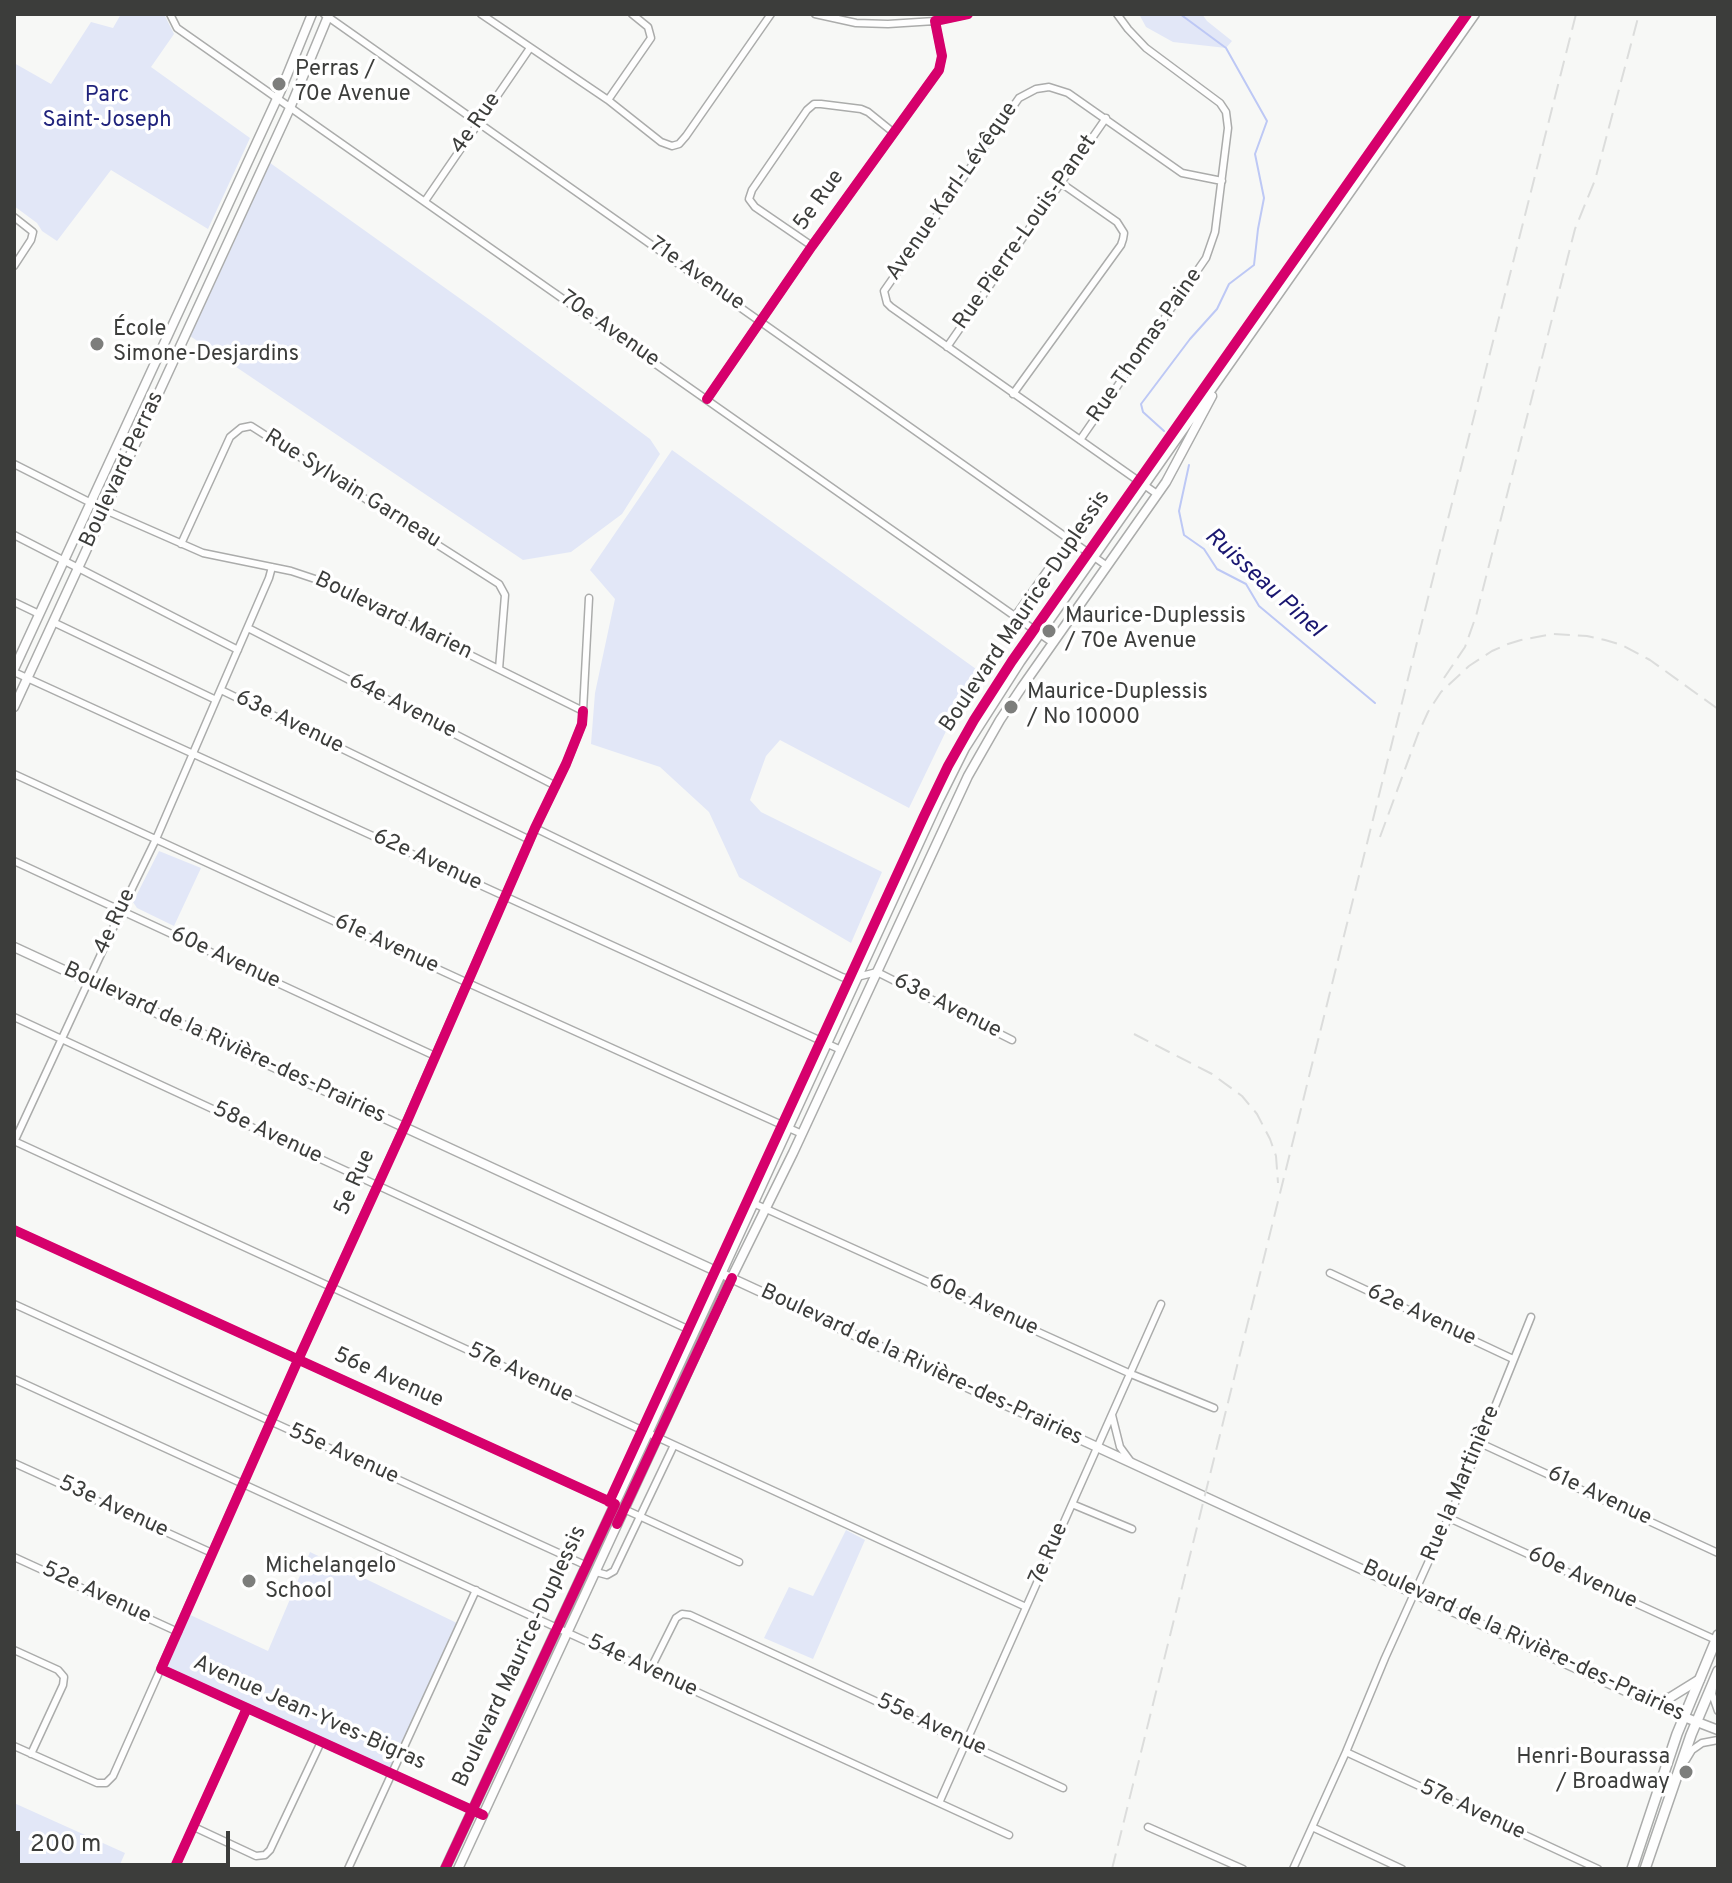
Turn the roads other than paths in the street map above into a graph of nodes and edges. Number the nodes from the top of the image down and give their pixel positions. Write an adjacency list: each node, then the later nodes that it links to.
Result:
1 (170, 14): 13 (street, 70e Avenue)
2 (312, 14): 13 (street, Boulevard Perras)
3 (481, 14): 12 (street)
4 (632, 14): 14 (street)
5 (771, 14): 14 (street)
6 (815, 14): 11 (street)
7 (968, 14): 11 (street)
8 (1117, 14): 19 (street, Rue Thomas Paine)
9 (1475, 14): 27 (street, Boulevard Maurice-Duplessis)
10 (327, 15): 15 (street, Boulevard Perras); 17 (street, 71e Avenue)
11 (935, 21): 18 (street, 5e Rue)
12 (530, 48): 14 (street); 17 (street, 4e Rue)
13 (277, 99): 15 (street, 70e Avenue); 34 (street, Boulevard Perras)
14 (608, 100)
15 (290, 108): 21 (street, 70e Avenue); 35 (street, Boulevard Perras)
16 (1106, 118): 19 (street); 20 (street, Rue Pierre-Louis-Panet); 26 (street, Avenue Karl-Lévêque)
17 (478, 122): 21 (street, 4e Rue); 25 (street, 71e Avenue)
18 (894, 133): 23 (street, 5e Rue); 23 (street)
19 (1222, 181): 30 (street, Rue Thomas Paine)
20 (1061, 183): 26 (street, Rue Pierre-Louis-Panet); 28 (street)
21 (425, 201): 29 (street, 70e Avenue)
22 (14, 217): 24 (street)
23 (812, 246): 25 (street, 5e Rue)
24 (14, 266)
25 (761, 321): 29 (street, 5e Rue); 37 (street, 71e Avenue)
26 (947, 347): 28 (street)
27 (1231, 361): 32 (street, Boulevard Maurice-Duplessis); 33 (street, Boulevard Maurice-Duplessis)
28 (1013, 394): 30 (street)
29 (707, 399): 47 (street, 70e Avenue)
30 (1080, 440): 32 (street)
31 (14, 464): 34 (street, Boulevard Marien)
32 (1143, 485): 33 (street); 39 (street, Boulevard Maurice-Duplessis)
33 (1157, 494): 41 (street, Boulevard Maurice-Duplessis)
34 (91, 503): 35 (street, Boulevard Marien); 40 (street, Boulevard Perras)
35 (105, 510): 38 (street, Boulevard Marien); 42 (street, Boulevard Perras)
36 (14, 535): 40 (street)
37 (1070, 538): 39 (street, 71e Avenue); 47 (street)
38 (181, 544): 43 (street, Boulevard Marien); 53 (street, Rue Sylvain Garneau)
39 (1094, 556): 41 (street, 71e Avenue); 50 (street, Boulevard Maurice-Duplessis)
40 (64, 561): 42 (street); 46 (street, Boulevard Perras)
41 (1107, 566): 51 (street, Boulevard Maurice-Duplessis)
42 (78, 567): 48 (street, Boulevard Perras); 52 (street)
43 (272, 567): 49 (street); 53 (street, Boulevard Marien)
44 (589, 598): 59 (street, 5e Rue)
45 (14, 602): 46 (street)
46 (39, 614): 54 (street, Boulevard Perras)
47 (1015, 616): 50 (street, 70e Avenue)
48 (53, 622): 55 (street, Boulevard Perras); 57 (street, 63e Avenue)
49 (248, 628): 52 (street); 64 (street, 64e Avenue)
50 (1040, 633): 51 (street, 70e Avenue); 60 (street, Boulevard Maurice-Duplessis)
51 (1053, 643): 62 (street, Boulevard Maurice-Duplessis)
52 (238, 650): 56 (street)
53 (499, 669): 59 (street, Boulevard Marien)
54 (14, 671): 55 (street, 62e Avenue)
55 (27, 678): 58 (street, Boulevard Perras); 61 (street, 62e Avenue)
56 (221, 690): 57 (street, 63e Avenue); 67 (street, 63e Avenue)
57 (216, 700): 61 (street, 4e Rue)
58 (14, 707)
59 (583, 711): 64 (street, 5e Rue)
60 (965, 748): 62 (street); 73 (street, Boulevard Maurice-Duplessis)
61 (193, 754): 66 (street, 4e Rue); 69 (street, 62e Avenue)
62 (979, 756): 72 (street, Boulevard Maurice-Duplessis)
63 (14, 774): 66 (street, 61e Avenue)
64 (556, 786): 65 (street, 5e Rue)
65 (535, 828): 67 (street, 5e Rue); 73 (street)
66 (156, 839): 70 (street, 4e Rue); 75 (street, 61e Avenue)
67 (530, 840): 69 (street, 5e Rue)
68 (14, 861): 70 (street, 60e Avenue)
69 (506, 897): 75 (street, 5e Rue); 79 (street, 62e Avenue)
70 (121, 911): 74 (street, 4e Rue); 81 (street, 60e Avenue)
71 (14, 947): 74 (street, Boulevard de la Rivière-des-Prairies)
72 (877, 972): 73 (street, 63e Avenue); 78 (street, 63e Avenue); 80 (street, Boulevard Maurice-Duplessis)
73 (857, 977): 79 (street, Boulevard Maurice-Duplessis)
74 (88, 982): 77 (street, 4e Rue); 82 (street, Boulevard de la Rivière-des-Prairies)
75 (468, 983): 81 (street, 5e Rue); 83 (street, 61e Avenue)
76 (14, 1017): 77 (street, 58e Avenue)
77 (62, 1039): 85 (street, 4e Rue); 86 (street, 58e Avenue)
78 (1012, 1040)
79 (827, 1043): 80 (street, 62e Avenue); 83 (street, Boulevard Maurice-Duplessis)
80 (841, 1050): 84 (street, Boulevard Maurice-Duplessis)
81 (435, 1056): 82 (street, 5e Rue)
82 (404, 1127): 86 (street, 5e Rue); 90 (street, Boulevard de la Rivière-des-Prairies)
83 (787, 1127): 84 (street, 61e Avenue); 87 (street, Boulevard Maurice-Duplessis)
84 (802, 1134): 88 (street, Boulevard Maurice-Duplessis)
85 (14, 1141): 93 (street, 57e Avenue)
86 (377, 1184): 93 (street, 5e Rue); 97 (street, 58e Avenue)
87 (752, 1203): 88 (street, 60e Avenue); 90 (street, Boulevard Maurice-Duplessis)
88 (766, 1210): 92 (street, Boulevard Maurice-Duplessis); 100 (street, 60e Avenue)
89 (14, 1230): 99 (street, 56e Avenue)
90 (721, 1273): 92 (street, Boulevard de la Rivière-des-Prairies); 97 (street, Boulevard Maurice-Duplessis)
91 (1330, 1273): 98 (street, 62e Avenue)
92 (732, 1278): 106 (street, Boulevard Maurice-Duplessis); 109 (street, Boulevard de la Rivière-des-Prairies)
93 (332, 1287): 99 (street, 5e Rue); 105 (street, 57e Avenue)
94 (14, 1304): 104 (street, 55e Avenue)
95 (1161, 1304): 100 (street, 7e Rue)
96 (1531, 1317): 98 (street, Rue la Martinière)
97 (694, 1332): 105 (street, Boulevard Maurice-Duplessis)
98 (1513, 1359): 107 (street, Rue la Martinière)
99 (298, 1360): 104 (street, 5e Rue); 113 (street, 56e Avenue)
100 (1131, 1374): 102 (street, 60e Avenue); 103 (street, 7e Rue)
101 (14, 1379): 112 (street, 54e Avenue)
102 (1214, 1408)
103 (1112, 1414): 109 (street, 7e Rue); 110 (street, Boulevard de la Rivière-des-Prairies)
104 (271, 1422): 112 (street, 5e Rue); 123 (street, 55e Avenue)
105 (648, 1433): 106 (street, 57e Avenue); 113 (street, Boulevard Maurice-Duplessis)
106 (658, 1438): 108 (street, 57e Avenue); 115 (street, Boulevard Maurice-Duplessis)
107 (1480, 1443): 117 (street, Rue la Martinière); 120 (street, 61e Avenue)
108 (674, 1445): 116 (street); 127 (street, 57e Avenue)
109 (1098, 1447): 110 (street, Boulevard de la Rivière-des-Prairies); 114 (street, 7e Rue)
110 (1131, 1462): 126 (street, Boulevard de la Rivière-des-Prairies)
111 (14, 1463): 119 (street, 53e Avenue)
112 (243, 1484): 119 (street, 5e Rue); 125 (street, 54e Avenue)
113 (615, 1504): 123 (street, Boulevard Maurice-Duplessis)
114 (1072, 1504): 118 (street); 127 (street, 7e Rue)
115 (624, 1509): 116 (street); 124 (street, Boulevard Maurice-Duplessis)
116 (640, 1516): 122 (street); 124 (street)
117 (1449, 1518): 126 (street, Rue la Martinière); 131 (street, 60e Avenue)
118 (1132, 1529)
119 (212, 1553): 129 (street, 5e Rue)
120 (1718, 1553)
121 (14, 1557): 129 (street, 52e Avenue)
122 (739, 1562)
123 (585, 1565): 128 (street, Boulevard Maurice-Duplessis)
124 (596, 1572): 130 (street, Boulevard Maurice-Duplessis)
125 (476, 1590): 128 (street, 54e Avenue); 149 (street)
126 (1416, 1593): 137 (street, Boulevard de la Rivière-des-Prairies); 147 (street, Rue la Martinière)
127 (1026, 1607): 145 (street, 7e Rue)
128 (557, 1627): 130 (street, 54e Avenue); 153 (street, Boulevard Maurice-Duplessis)
129 (178, 1632): 133 (street, 5e Rue)
130 (568, 1632): 134 (street, 54e Avenue); 154 (street, Boulevard Maurice-Duplessis)
131 (1717, 1637): 136 (main road)
132 (14, 1650): 148 (street)
133 (161, 1669): 138 (street, Avenue Jean-Yves-Bigras); 148 (street, 5e Rue)
134 (650, 1670): 145 (street, 55e Avenue); 152 (street, 54e Avenue)
135 (1716, 1676): 139 (street); 141 (main road)
136 (1701, 1679): 137 (street); 140 (main road)
137 (1642, 1698): 140 (street, Boulevard de la Rivière-des-Prairies)
138 (247, 1708): 144 (street, Avenue Jean-Yves-Bigras); 155 (street)
139 (1718, 1711)
140 (1684, 1717): 141 (street, Boulevard de la Rivière-des-Prairies); 167 (main road)
141 (1697, 1722): 142 (street, Boulevard de la Rivière-des-Prairies); 150 (main road)
142 (1718, 1730)
143 (1718, 1740): 150 (street)
144 (321, 1742): 149 (street, Avenue Jean-Yves-Bigras); 155 (street)
145 (966, 1742): 151 (street, 55e Avenue); 152 (street, 7e Rue)
146 (14, 1746): 148 (street)
147 (1346, 1752): 157 (street, Rue la Martinière); 166 (street, 57e Avenue)
148 (31, 1754)
149 (392, 1773): 153 (street, Avenue Jean-Yves-Bigras); 160 (street)
150 (1673, 1785): 168 (main road)
151 (1063, 1788)
152 (939, 1803): 158 (street, 54e Avenue)
153 (472, 1810): 154 (street, Avenue Jean-Yves-Bigras); 161 (street, Boulevard Maurice-Duplessis)
154 (483, 1815): 162 (street, Boulevard Maurice-Duplessis)
155 (194, 1827): 159 (street)
156 (1148, 1827): 163 (street)
157 (1312, 1827): 164 (street, Rue la Martinière); 165 (street)
158 (1009, 1835)
159 (174, 1869)
160 (348, 1869)
161 (445, 1869)
162 (458, 1869)
163 (1243, 1869)
164 (1293, 1869)
165 (1402, 1869)
166 (1598, 1869)
167 (1632, 1869)
168 (1645, 1869)

